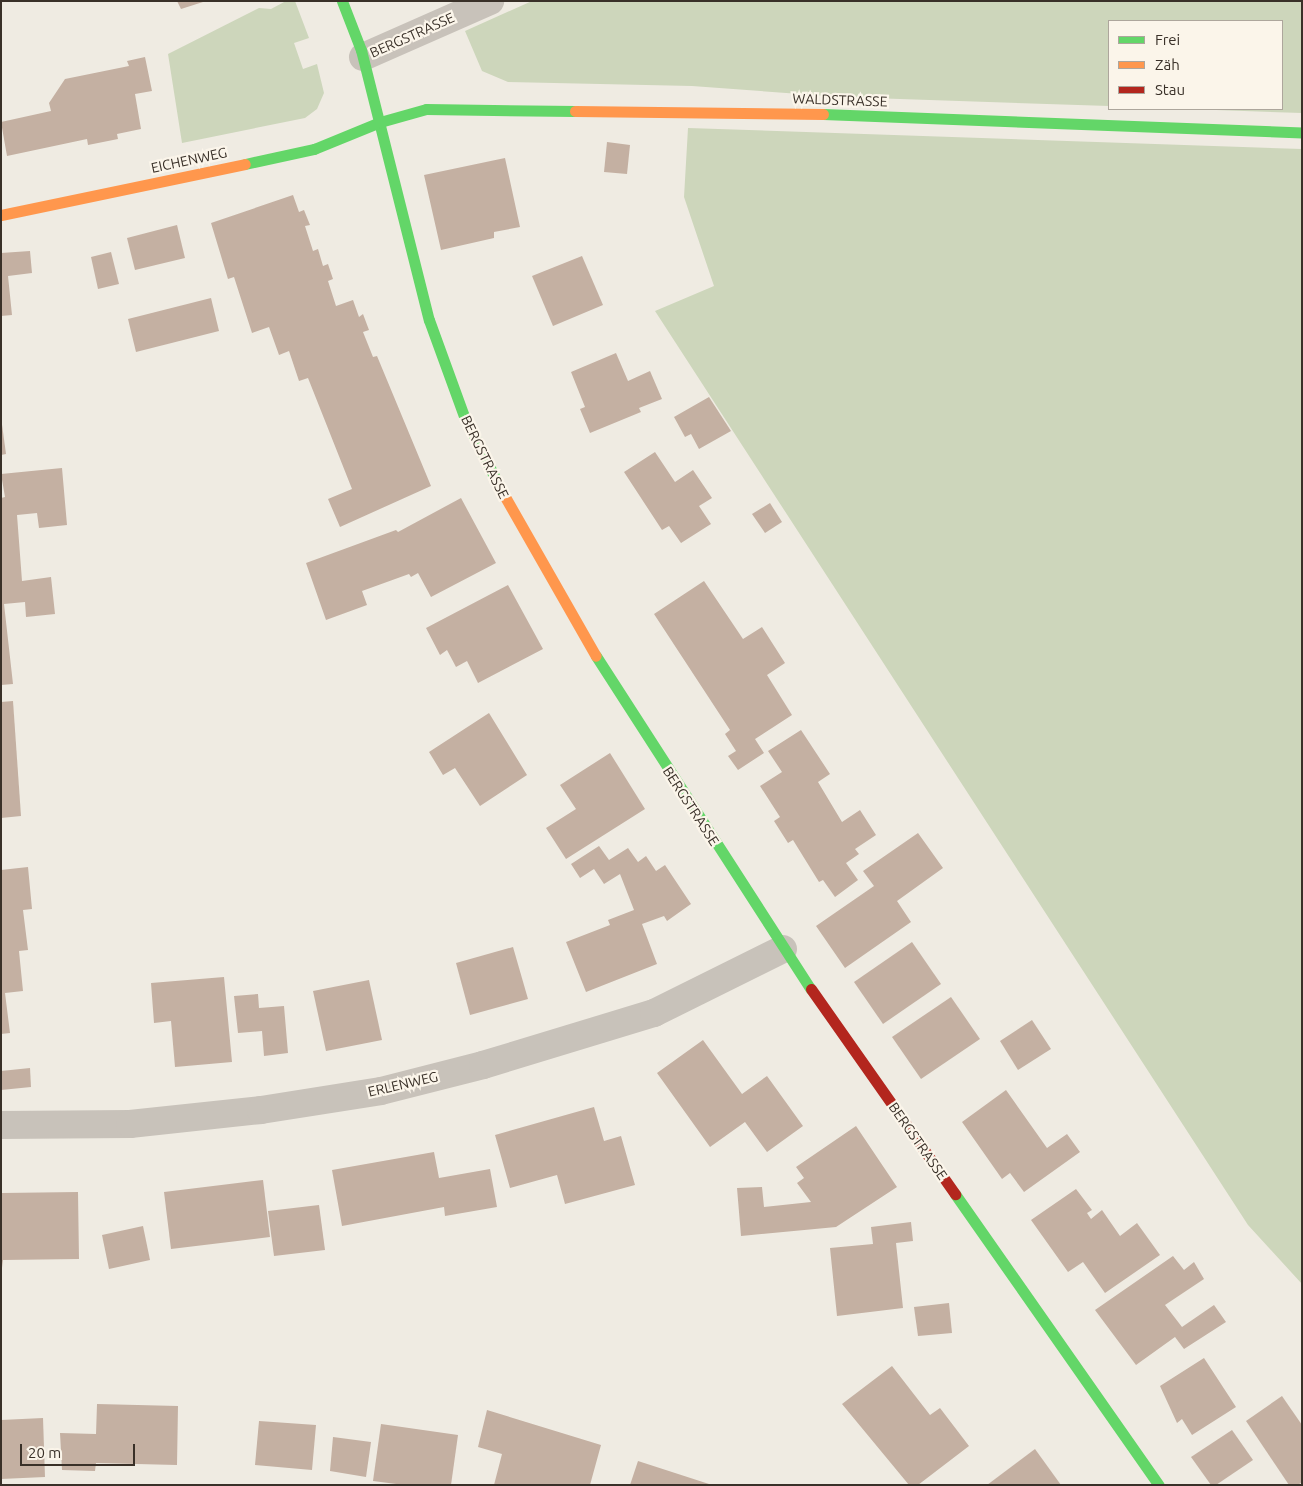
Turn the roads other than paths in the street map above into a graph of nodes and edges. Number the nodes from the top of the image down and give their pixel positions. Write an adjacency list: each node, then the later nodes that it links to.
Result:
1 (342, 1): 3 (street, BERGSTRASSE)
2 (490, 1): 3 (street, BERGSTRASSE)
3 (362, 57): 4 (street, BERGSTRASSE)
4 (380, 122): 5 (street, WALDSTRASSE); 6 (street, EICHENWEG); 7 (street, BERGSTRASSE)
5 (1302, 132)
6 (1, 215)
7 (783, 949): 8 (street, ERLENWEG); 9 (street, BERGSTRASSE)
8 (1, 1125)
9 (1159, 1485)

